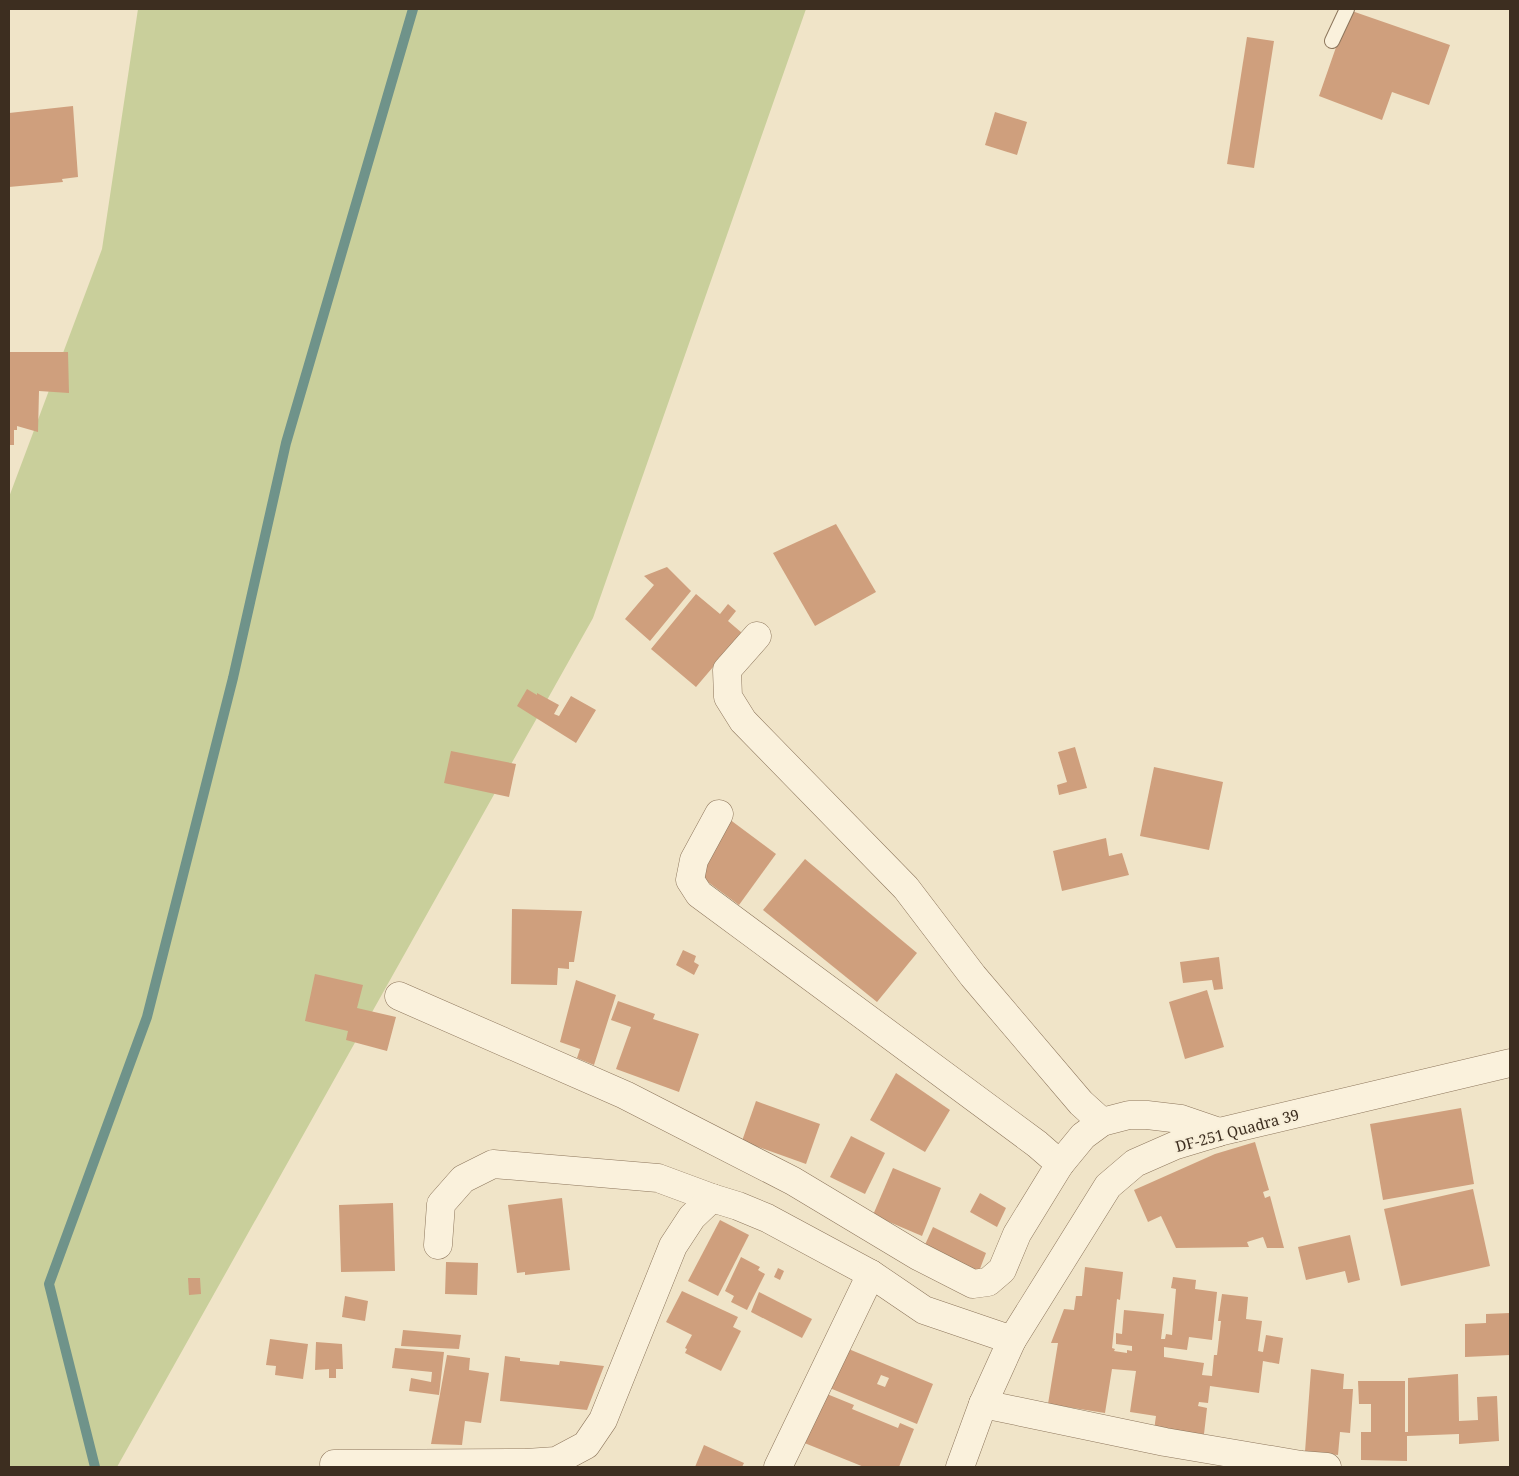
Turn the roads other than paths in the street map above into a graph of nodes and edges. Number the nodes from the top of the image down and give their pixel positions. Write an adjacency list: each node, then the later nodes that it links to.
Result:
1 (1347, 9): 2 (lane)
2 (1332, 41)
3 (757, 636): 7 (street)
4 (719, 814): 9 (street)
5 (399, 996): 9 (street)
6 (1510, 1064): 8 (street, DF-251 Quadra 39)
7 (1102, 1122): 8 (street); 9 (street)
8 (1219, 1132): 13 (street, DF-251 Quadra 39)
9 (1060, 1164)
10 (712, 1198): 11 (street); 12 (street); 15 (street)
11 (438, 1244)
12 (871, 1274): 13 (street); 16 (street)
13 (1012, 1340): 14 (street, DF-251 Quadra 39)
14 (983, 1404): 17 (street, DF-251 Quadra 39); 18 (street)
15 (334, 1464)
16 (778, 1467)
17 (960, 1467)
18 (1327, 1467)

